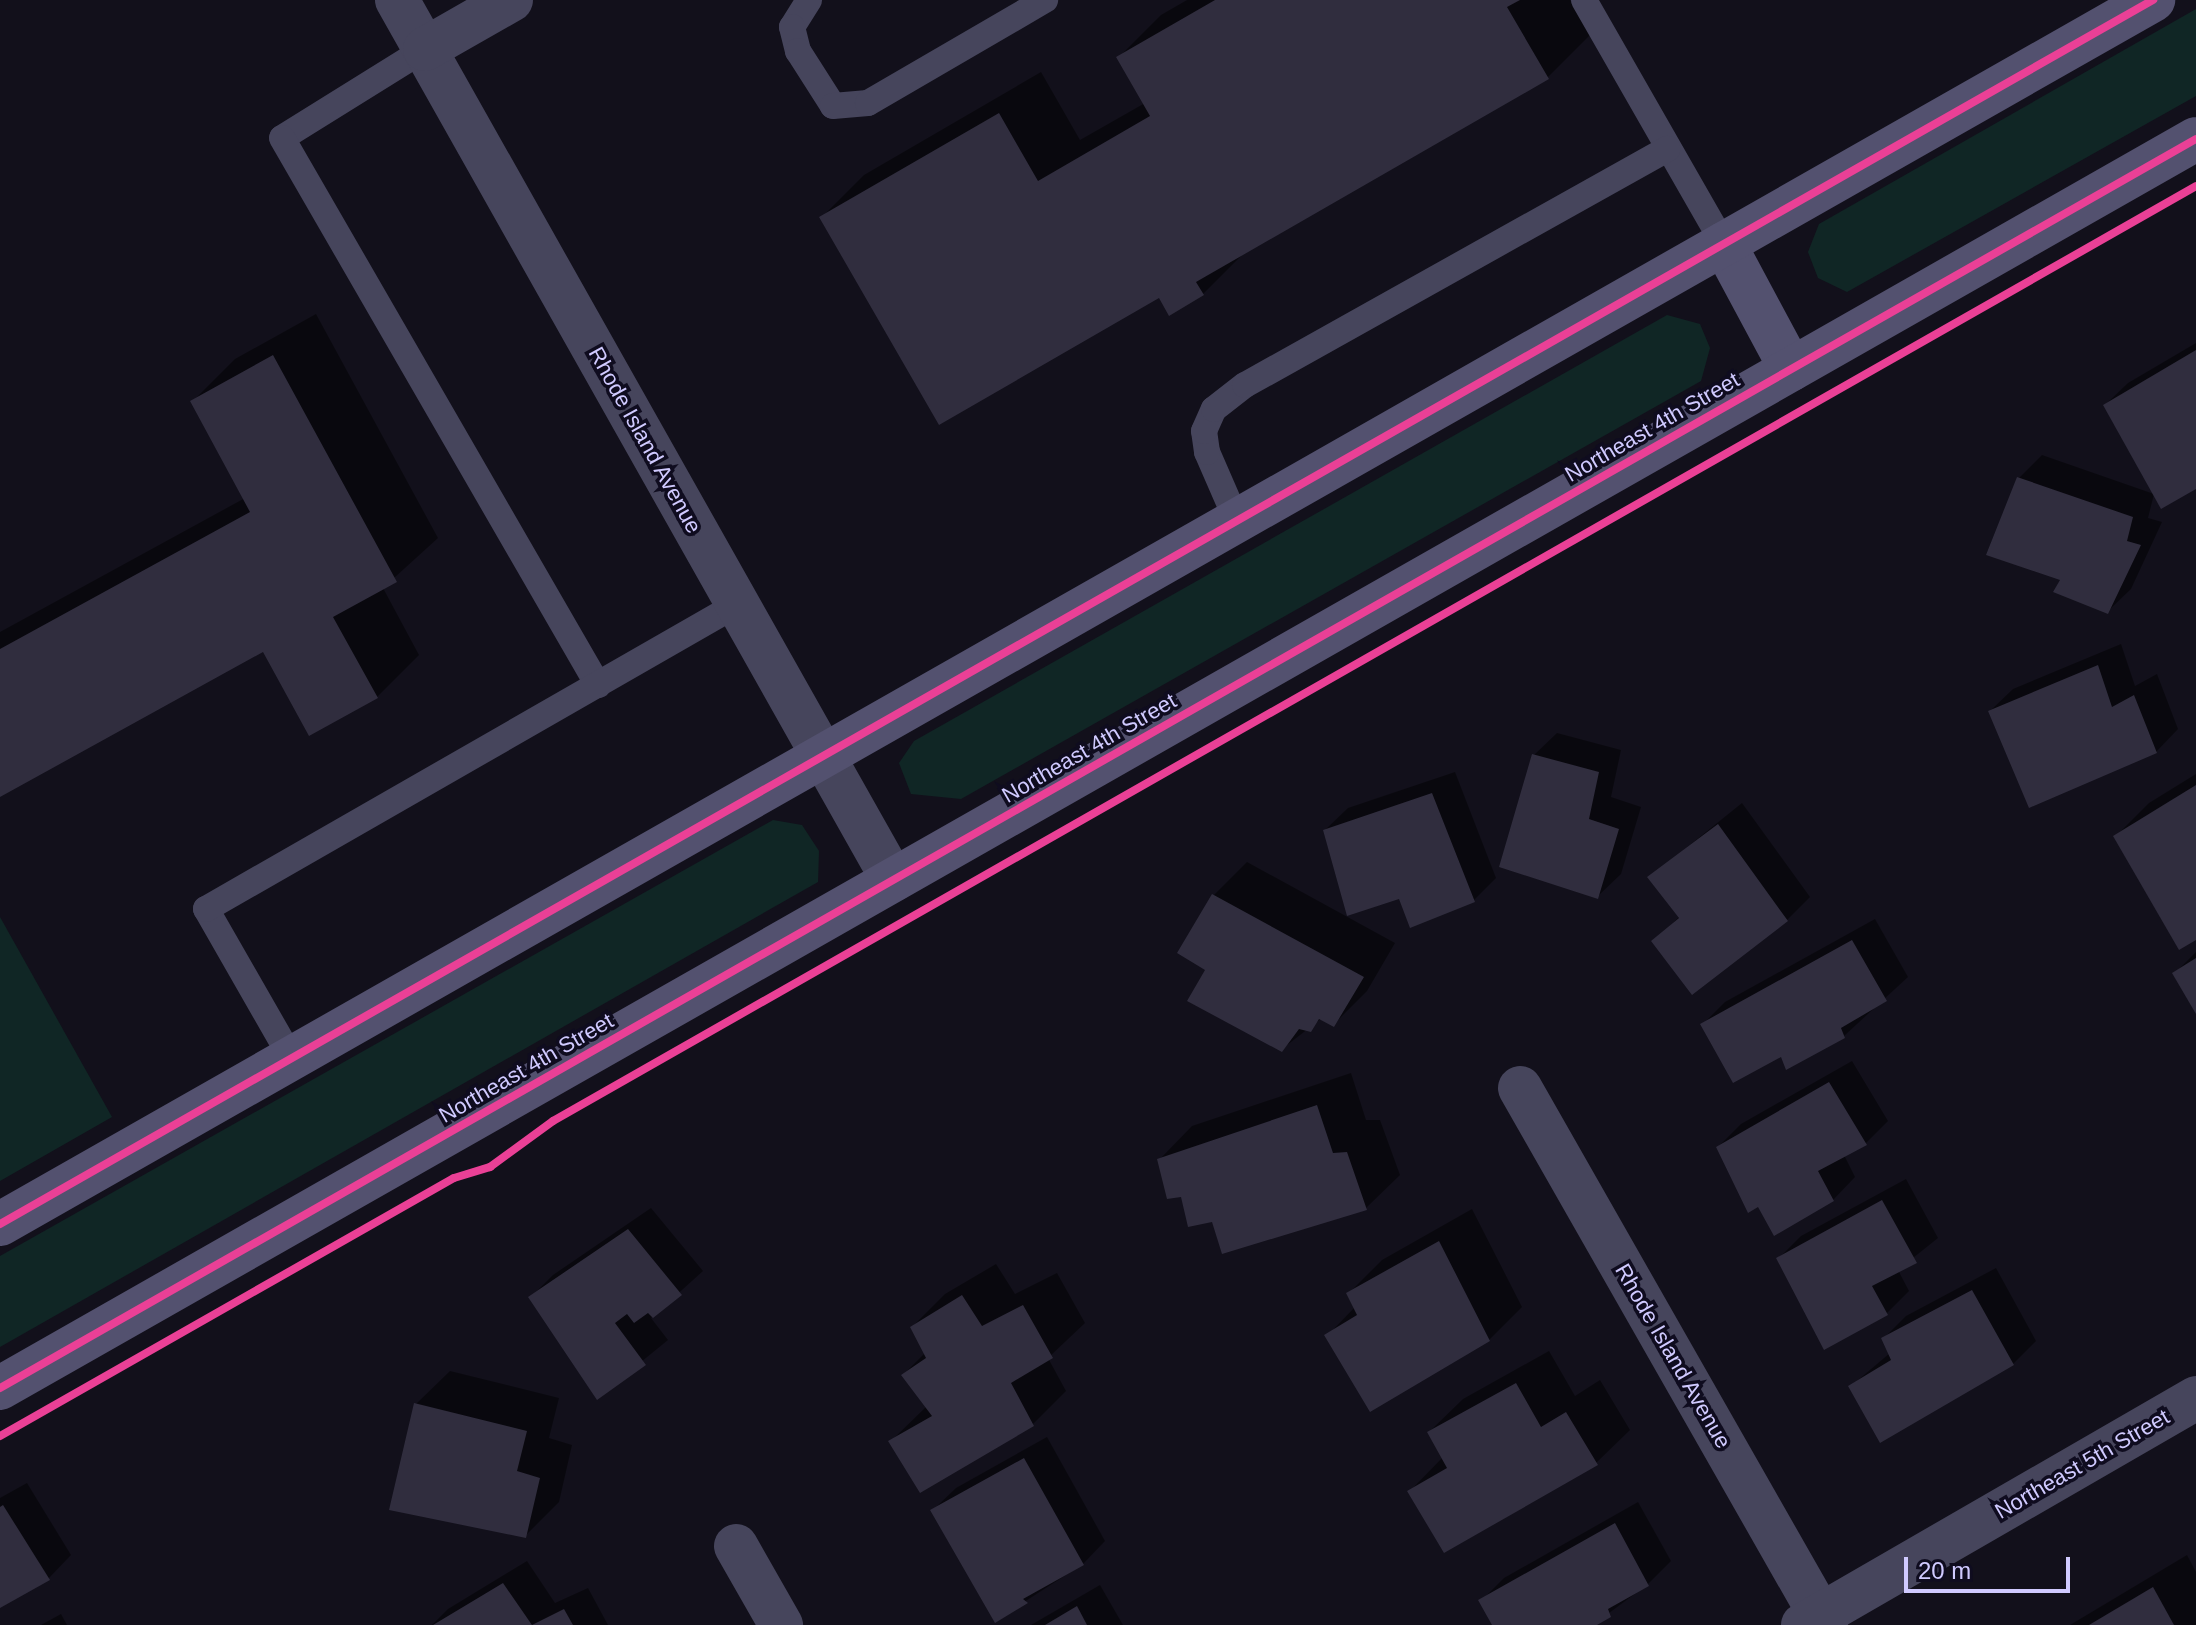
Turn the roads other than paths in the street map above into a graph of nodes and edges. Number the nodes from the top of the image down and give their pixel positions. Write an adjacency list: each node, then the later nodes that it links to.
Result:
1 (397, 0): 7 (street, Rhode Island Avenue)
2 (511, 0): 7 (street)
3 (809, 0): 4 (lane)
4 (1045, 0)
5 (1584, 0): 9 (lane)
6 (2153, 0): 10 (main road)
7 (425, 49): 13 (street, Rhode Island Avenue); 14 (lane)
8 (2196, 139): 11 (main road, Northeast 4th Street)
9 (1668, 149): 10 (lane); 12 (lane)
10 (1724, 244): 11 (main road); 12 (main road)
11 (1791, 369): 16 (main road, Northeast 4th Street)
12 (1237, 521): 15 (main road)
13 (738, 604): 14 (lane); 15 (street, Rhode Island Avenue)
14 (598, 685): 17 (lane)
15 (823, 757): 16 (street, Rhode Island Avenue); 17 (main road)
16 (893, 880): 20 (main road, Northeast 4th Street)
17 (292, 1059): 19 (main road)
18 (1520, 1088): 23 (street, Rhode Island Avenue)
19 (0, 1224)
20 (0, 1388)
21 (2196, 1398): 23 (street, Northeast 5th Street)
22 (736, 1546): 24 (street)
23 (1816, 1622)
24 (781, 1625)

